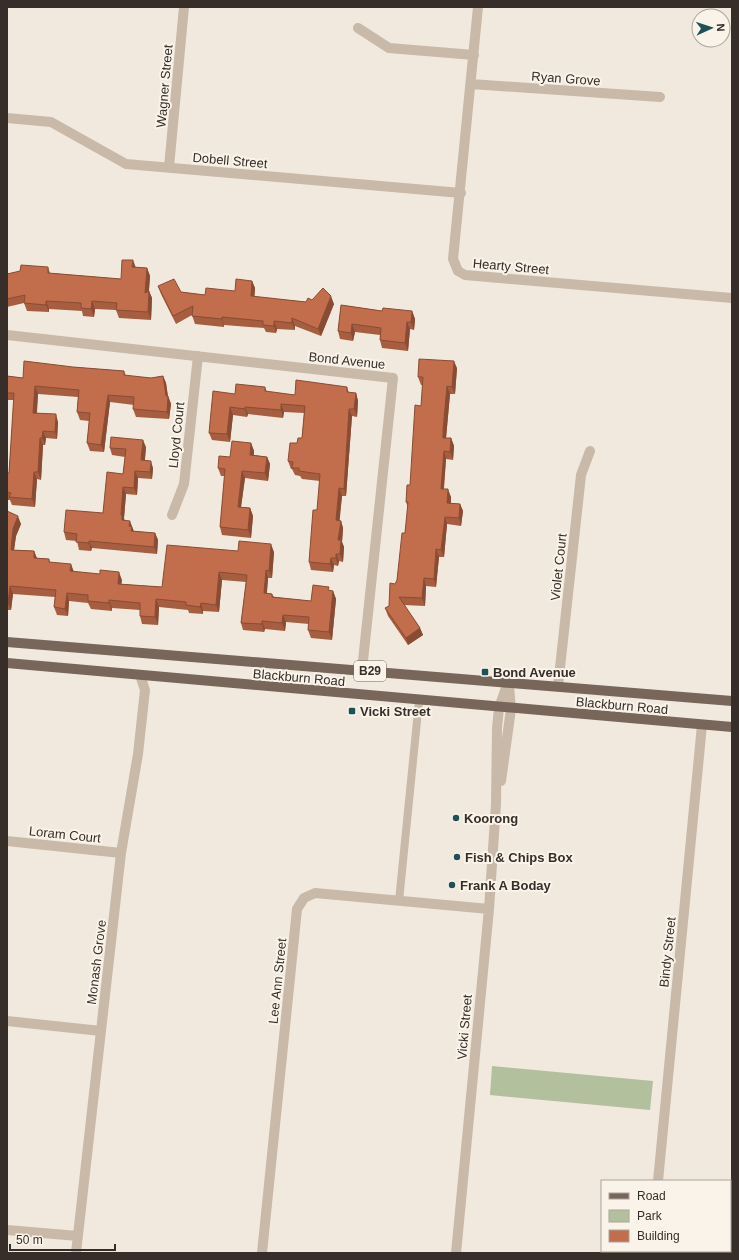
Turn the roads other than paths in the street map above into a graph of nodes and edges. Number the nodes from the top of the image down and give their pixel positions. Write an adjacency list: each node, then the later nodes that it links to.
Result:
1 (184, 7): 8 (street, Wagner Street)
2 (478, 7): 4 (street, Hearty Street)
3 (358, 28): 4 (street)
4 (474, 55): 5 (street, Hearty Street)
5 (471, 84): 6 (street, Ryan Grove); 9 (street, Hearty Street)
6 (660, 98)
7 (7, 118): 8 (street, Dobell Street)
8 (169, 167): 9 (street, Dobell Street)
9 (461, 193): 10 (street, Hearty Street)
10 (732, 298)
11 (7, 335): 12 (street, Bond Avenue)
12 (198, 356): 14 (street, Lloyd Court); 17 (street, Bond Avenue)
13 (590, 451): 20 (street, Violet Court)
14 (172, 515)
15 (7, 642): 17 (main road, Blackburn Road / B29)
16 (7, 663): 18 (main road, Blackburn Road / B29)
17 (362, 670): 19 (main road, Blackburn Road / B29)
18 (140, 675): 21 (main road, Blackburn Road / B29); 29 (street, Monash Grove)
19 (508, 682): 20 (main road, Blackburn Road / B29); 23 (street, Vicki Street); 24 (street, Vicki Street)
20 (558, 686): 22 (main road, Blackburn Road / B29)
21 (419, 701): 23 (main road, Blackburn Road / B29); 30 (lane)
22 (732, 701)
23 (500, 708): 24 (main road, Blackburn Road / B29); 27 (street, Vicki Street)
24 (511, 709): 25 (main road, Blackburn Road / B29); 27 (street, Vicki Street)
25 (702, 725): 26 (main road, Blackburn Road / B29); 34 (street, Bindy Street)
26 (732, 727)
27 (496, 804): 31 (street, Vicki Street)
28 (7, 841): 29 (street, Loram Court)
29 (121, 852): 33 (street, Monash Grove)
30 (399, 901): 31 (street, Lee Ann Street); 38 (street, Lee Ann Street)
31 (489, 909): 39 (street, Vicki Street)
32 (7, 1021): 33 (street)
33 (101, 1030): 36 (street, Monash Grove)
34 (658, 1180)
35 (7, 1230): 36 (street)
36 (78, 1236): 37 (street, Monash Grove)
37 (76, 1253)
38 (262, 1253)
39 (456, 1253)

